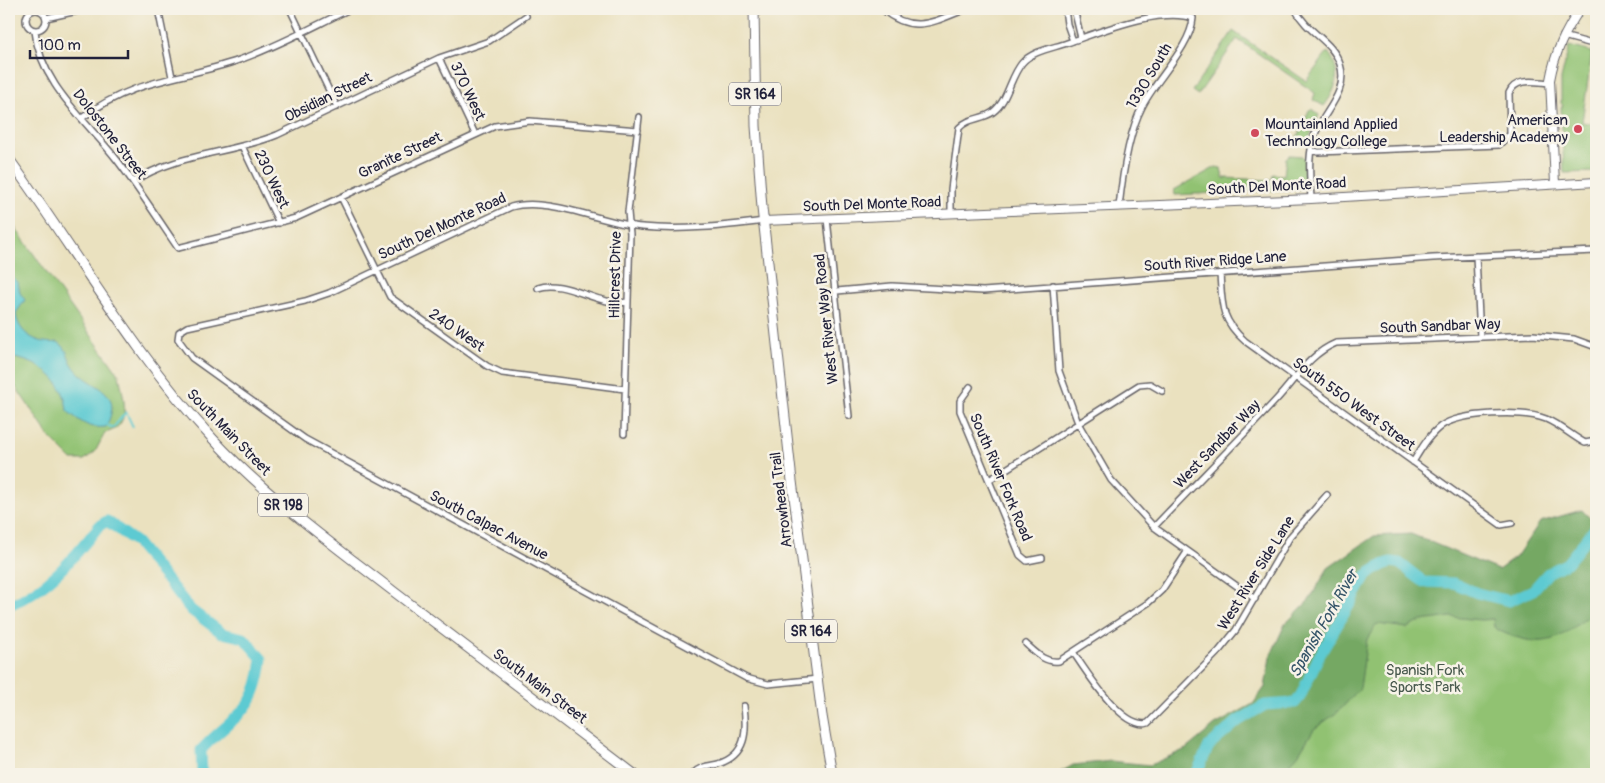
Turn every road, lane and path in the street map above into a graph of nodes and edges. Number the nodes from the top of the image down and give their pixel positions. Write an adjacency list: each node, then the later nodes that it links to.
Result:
1 (86, 9): 14 (street)
2 (158, 9): 22 (street)
3 (290, 9): 16 (street)
4 (350, 9): 16 (street)
5 (754, 9): 40 (main road, SR 164)
6 (882, 9): 7 (street)
7 (966, 9)
8 (1065, 9): 19 (street)
9 (1074, 9): 18 (street)
10 (1295, 9): 30 (street)
11 (1580, 9): 17 (street)
12 (36, 10): 14 (street); 15 (street)
13 (526, 16): 21 (street, Obsidian Street)
14 (46, 18): 15 (street)
15 (35, 31): 26 (street, Dolostone Street)
16 (301, 32): 22 (street); 24 (street)
17 (1562, 36): 20 (street); 23 (street)
18 (1081, 38): 19 (street); 37 (street, 1330 South)
19 (1073, 41): 38 (street)
20 (1596, 45)
21 (439, 58): 24 (street, Obsidian Street); 28 (street, 370 West)
22 (172, 77): 26 (street)
23 (1550, 83): 30 (street); 34 (street)
24 (337, 106): 29 (street, Obsidian Street)
25 (639, 117): 27 (street, Hillcrest Drive)
26 (82, 118): 32 (street, Dolostone Street)
27 (638, 130): 28 (street, Granite Street); 42 (street, Hillcrest Drive)
28 (475, 134): 35 (street, Granite Street)
29 (242, 146): 32 (street, Obsidian Street); 41 (street, 230 West)
30 (1311, 150): 36 (street)
31 (9, 159): 75 (main road, South Main Street / SR 198)
32 (133, 182): 43 (street, Dolostone Street)
33 (1596, 182): 34 (street, South Del Monte Road)
34 (1555, 184): 36 (street, South Del Monte Road)
35 (341, 197): 41 (street, Granite Street); 46 (street, 240 West)
36 (1311, 199): 37 (street, South Del Monte Road)
37 (1120, 207): 38 (street, South Del Monte Road)
38 (951, 214): 39 (street, South Del Monte Road)
39 (827, 219): 40 (street, South Del Monte Road); 50 (street, West River Way Road)
40 (764, 221): 42 (street, South Del Monte Road); 73 (main road, Arrowhead Trail / SR 164)
41 (279, 223): 43 (street, Granite Street)
42 (629, 225): 46 (street, South Del Monte Road); 51 (street, Hillcrest Drive)
43 (178, 248)
44 (1596, 250): 45 (street, South River Ridge Lane)
45 (1476, 256): 47 (street, South River Ridge Lane); 53 (street)
46 (377, 271): 52 (street, South Del Monte Road); 57 (street, 240 West)
47 (1220, 273): 48 (street, South River Ridge Lane); 55 (street, South 550 West Street)
48 (1053, 285): 50 (street, South River Ridge Lane); 60 (street)
49 (538, 288): 51 (street)
50 (837, 291): 59 (street, West River Way Road)
51 (627, 302): 57 (street, Hillcrest Drive)
52 (178, 334): 73 (street, South Calpac Avenue)
53 (1480, 337): 54 (street, South Sandbar Way); 55 (street, South Sandbar Way)
54 (1596, 347)
55 (1296, 377): 63 (street, South 550 West Street); 67 (street, West Sandbar Way)
56 (970, 387): 64 (street, South River Fork Road)
57 (625, 389): 61 (street, Hillcrest Drive)
58 (1162, 390): 60 (street)
59 (849, 416)
60 (1078, 423): 64 (street); 67 (street)
61 (624, 434)
62 (1595, 442): 63 (street)
63 (1413, 462): 66 (street, South 550 West Street)
64 (989, 480): 69 (street, South River Fork Road)
65 (1327, 495): 70 (street, West River Side Lane)
66 (1512, 523)
67 (1154, 527): 68 (street)
68 (1188, 552): 70 (street); 72 (street)
69 (1042, 558)
70 (1255, 599): 72 (street, West River Side Lane)
71 (1026, 644): 72 (street)
72 (1073, 652)
73 (818, 679): 77 (main road, Arrowhead Trail / SR 164)
74 (744, 706): 76 (street)
75 (634, 774)
76 (693, 774)
77 (832, 774)

